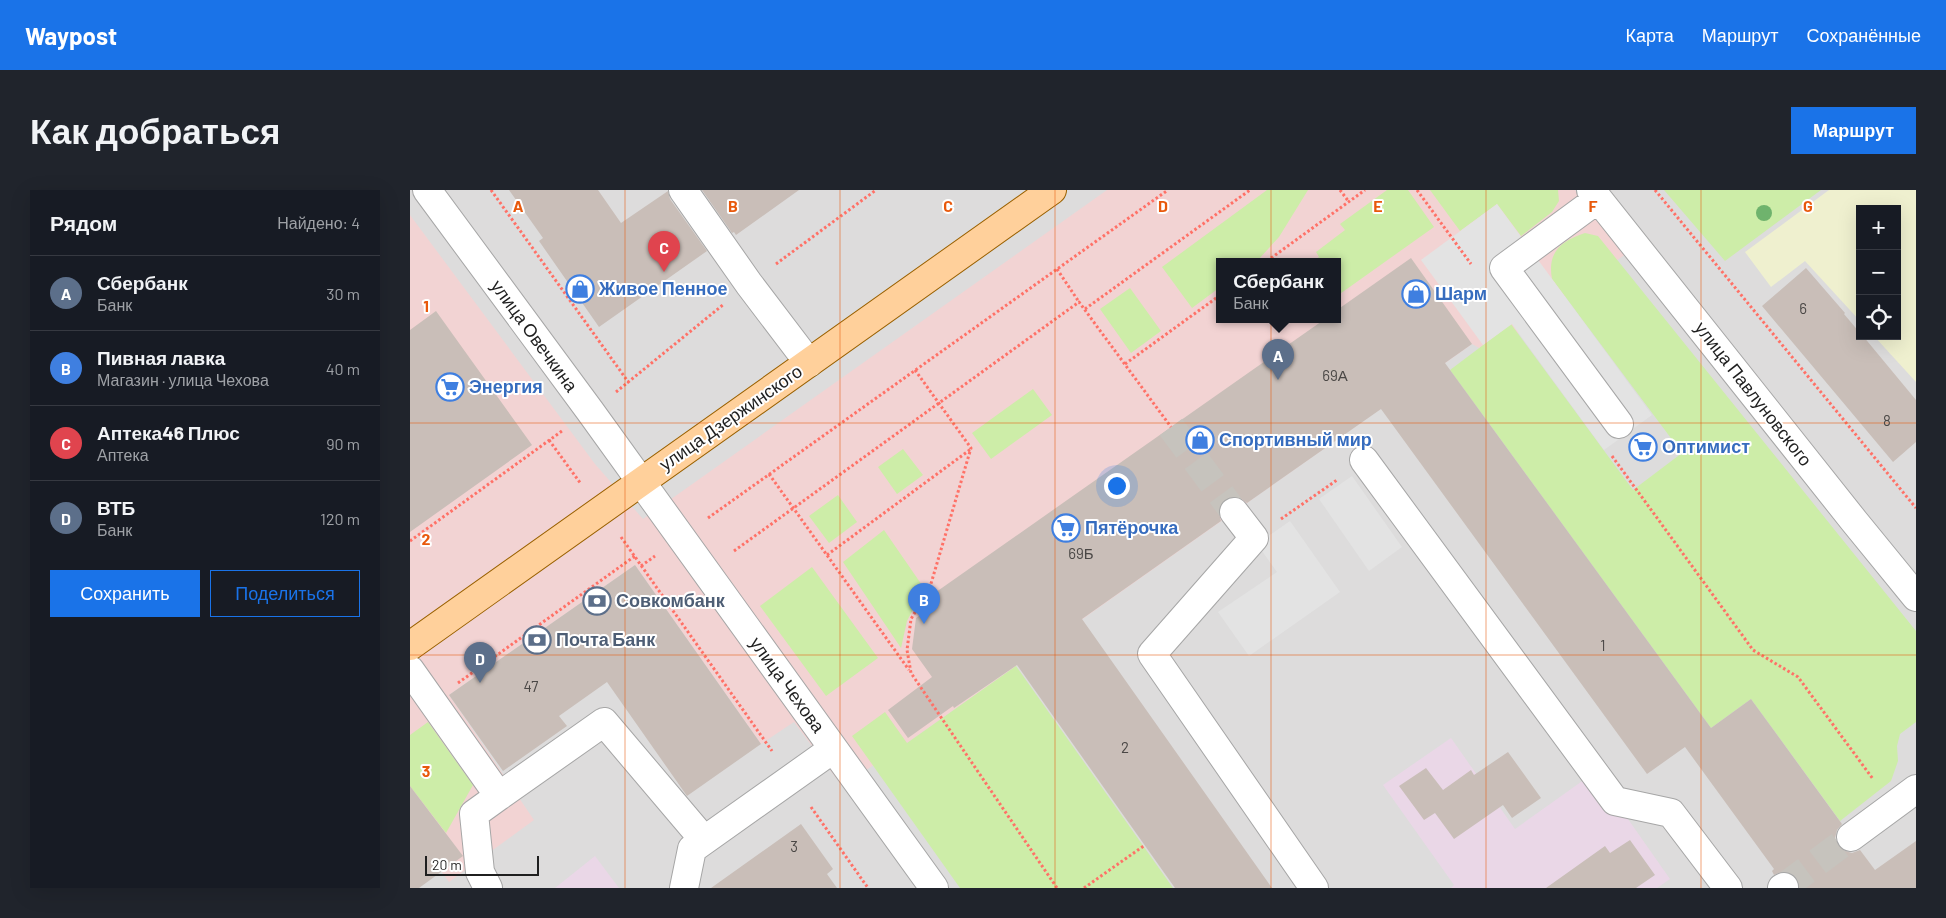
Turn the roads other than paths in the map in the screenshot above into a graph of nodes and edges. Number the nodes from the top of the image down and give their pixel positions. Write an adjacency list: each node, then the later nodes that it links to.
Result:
1 (426, 190): 8 (street, улица Овечкина)
2 (683, 190): 5 (street)
3 (1052, 190): 5 (main road, улица Дзержинского)
4 (1594, 195): 6 (street); 10 (street, улица Павлуновского)
5 (809, 363): 8 (main road, улица Дзержинского)
6 (1619, 424)
7 (1364, 460): 22 (street)
8 (640, 482): 11 (main road, улица Дзержинского); 13 (street, улица Чехова)
9 (1234, 512): 21 (street)
10 (1916, 597)
11 (410, 646)
12 (410, 670): 15 (street)
13 (833, 749): 17 (street); 20 (street, улица Чехова)
14 (1916, 789): 16 (street)
15 (499, 796): 17 (street); 18 (street)
16 (1851, 837)
17 (704, 840): 19 (street)
18 (488, 888)
19 (684, 888)
20 (934, 888)
21 (1314, 888)
22 (1728, 888)

